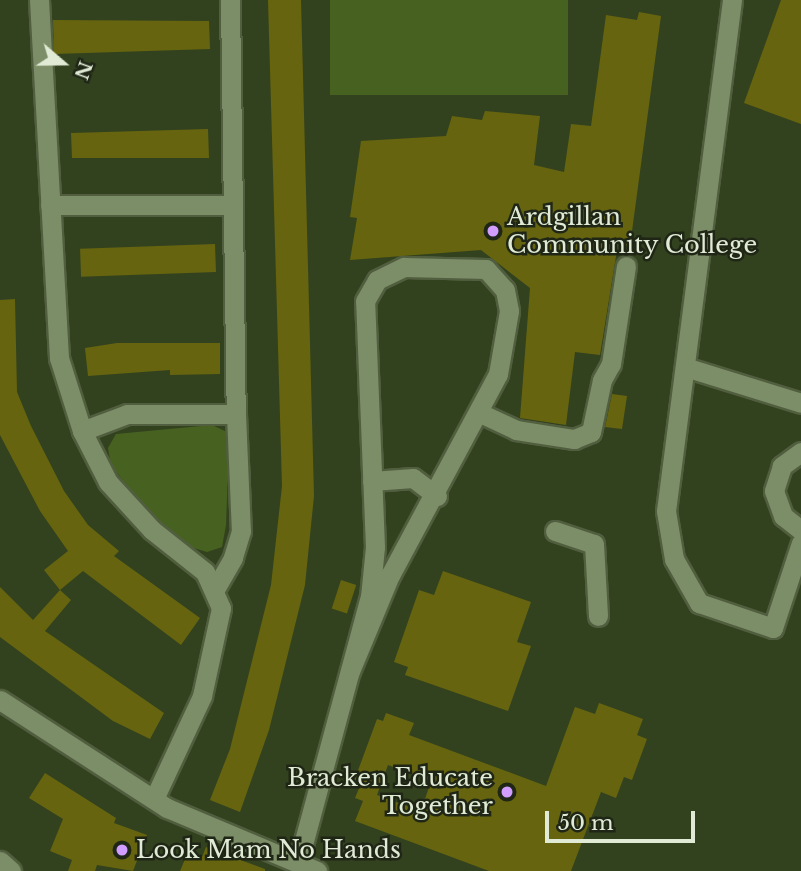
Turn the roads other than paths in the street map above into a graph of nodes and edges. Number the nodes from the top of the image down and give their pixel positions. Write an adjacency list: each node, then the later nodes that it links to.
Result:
1 (40, 0): 4 (street)
2 (230, 0): 5 (street)
3 (732, 0): 7 (street)
4 (50, 205): 5 (street); 11 (street)
5 (231, 205): 10 (street)
6 (626, 266): 9 (street)
7 (685, 367): 8 (street); 17 (street)
8 (801, 402)
9 (480, 413): 13 (street); 14 (street)
10 (236, 414): 11 (street); 18 (street)
11 (82, 431): 18 (street)
12 (801, 452): 15 (street)
13 (372, 481): 14 (street); 20 (street)
14 (437, 496): 20 (street)
15 (801, 530)
16 (555, 531): 19 (street)
17 (801, 543)
18 (216, 587): 22 (street)
19 (598, 616)
20 (351, 671): 24 (street)
21 (0, 700): 22 (street)
22 (153, 799): 24 (street)
23 (0, 861): 25 (street)
24 (298, 863): 26 (street)
25 (10, 871)
26 (317, 871)

